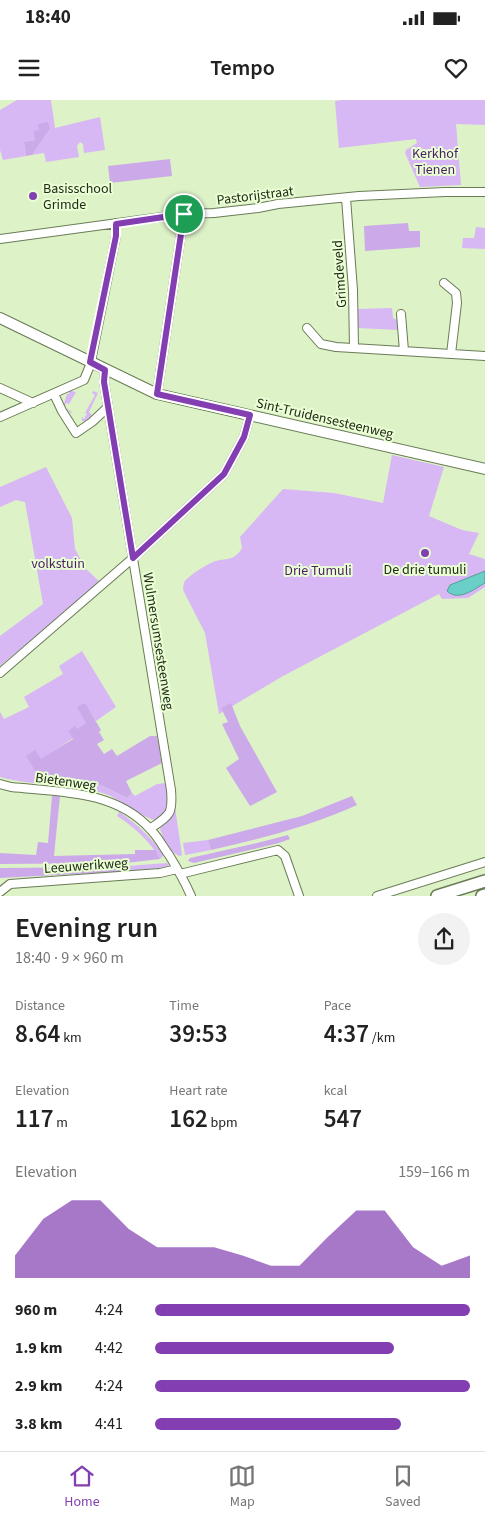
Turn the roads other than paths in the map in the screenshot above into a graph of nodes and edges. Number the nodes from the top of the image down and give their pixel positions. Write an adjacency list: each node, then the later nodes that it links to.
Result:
1 (485, 192): 2 (street, Pastorijstraat)
2 (346, 198): 3 (street, Pastorijstraat); 10 (street, Grimdeveld)
3 (184, 214): 4 (street, Pastorijstraat); 18 (street)
4 (116, 224): 5 (street, Pastorijstraat); 14 (street)
5 (0, 239)
6 (444, 283): 12 (street)
7 (401, 314): 11 (street)
8 (0, 318): 14 (main road, Sint-Truidensesteenweg)
9 (306, 328): 10 (street)
10 (354, 348): 11 (street)
11 (404, 351): 12 (street)
12 (450, 354): 13 (street)
13 (485, 356)
14 (91, 362): 15 (main road, Sint-Truidensesteenweg); 17 (street)
15 (105, 370): 18 (main road, Sint-Truidensesteenweg); 20 (street, Wulmersumsesteenweg)
16 (0, 388): 19 (street)
17 (54, 394): 19 (street); 20 (street)
18 (157, 394): 21 (main road, Sint-Truidensesteenweg)
19 (33, 403): 22 (street)
20 (108, 407): 24 (street, Wulmersumsesteenweg)
21 (250, 415): 23 (main road, Sint-Truidensesteenweg); 24 (street)
22 (0, 417)
23 (485, 469)
24 (133, 558): 25 (street); 27 (street, Wulmersumsesteenweg)
25 (0, 673)
26 (0, 784): 27 (street, Bietenweg)
27 (150, 828): 29 (street)
28 (485, 862): 34 (street)
29 (179, 872): 31 (street, Leeuwerikweg); 32 (street); 33 (street, Leeuwerikweg)
30 (485, 881): 35 (highway)
31 (0, 892)
32 (191, 896)
33 (299, 896)
34 (377, 896)
35 (438, 896)

